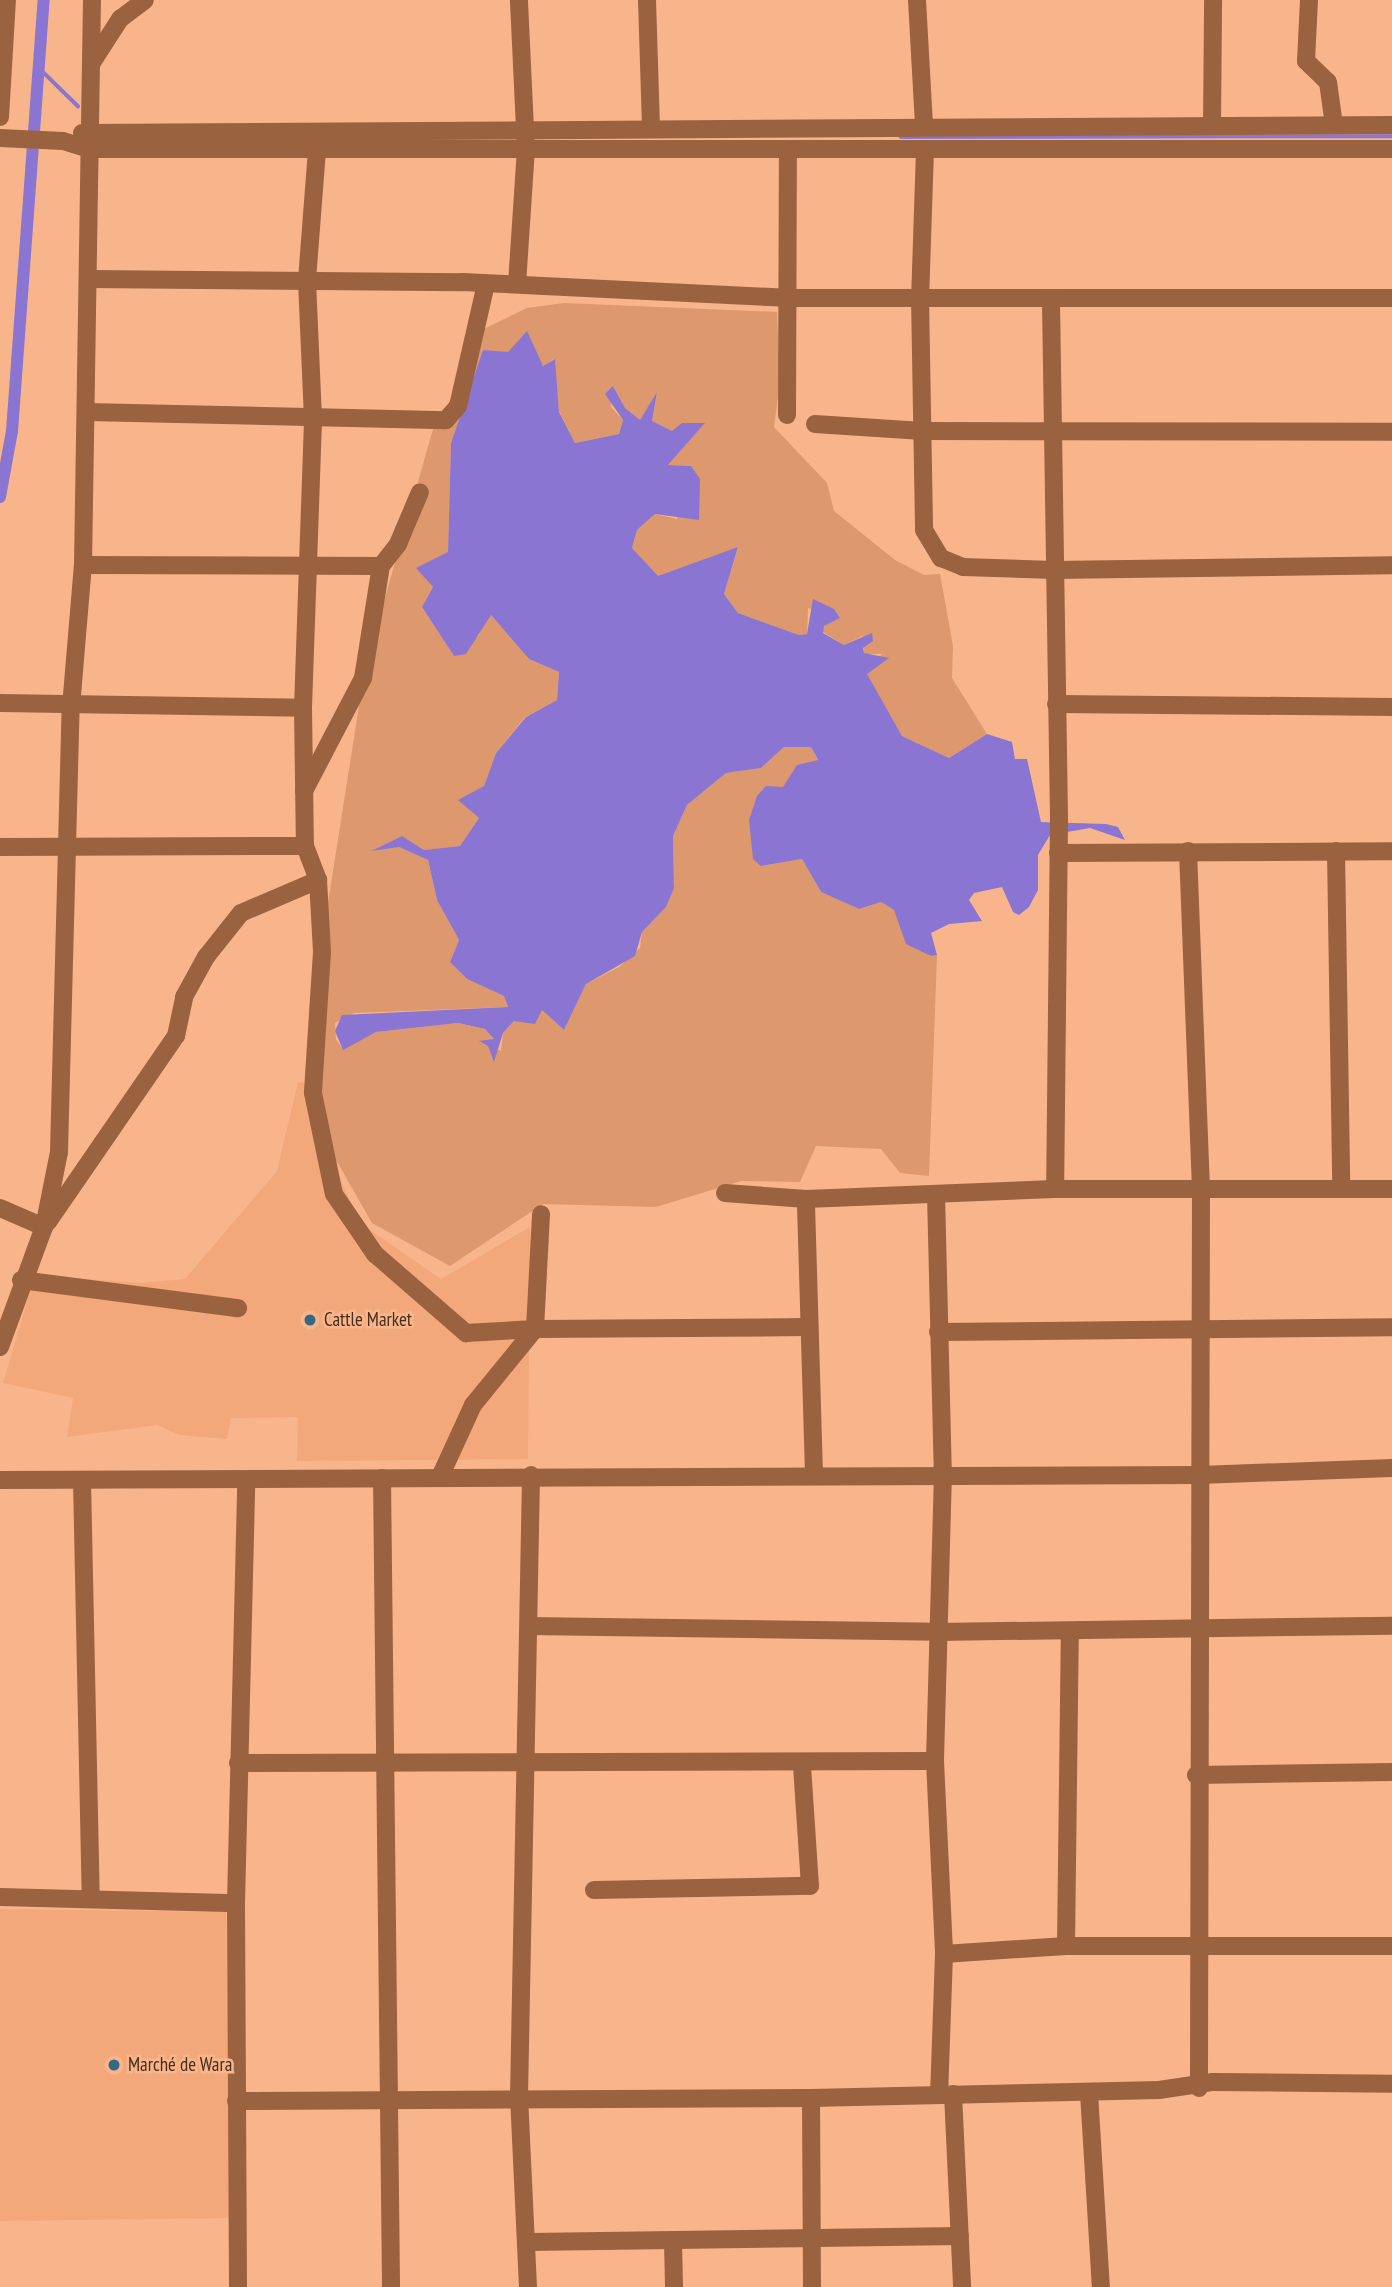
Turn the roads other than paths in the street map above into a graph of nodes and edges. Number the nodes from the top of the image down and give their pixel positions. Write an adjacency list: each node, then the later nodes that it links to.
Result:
1 (6, 0): 10 (street)
2 (92, 0): 9 (street)
3 (145, 0): 9 (street)
4 (519, 0): 18 (street)
5 (647, 0): 14 (street)
6 (917, 0): 15 (street)
7 (1213, 0): 11 (street)
8 (1309, 0): 12 (street)
9 (91, 64): 16 (street)
10 (0, 117)
11 (1212, 125): 12 (street); 15 (street)
12 (1335, 125): 13 (street)
13 (1392, 125)
14 (651, 126): 15 (street); 18 (street)
15 (924, 126)
16 (91, 128): 18 (street); 19 (street); 20 (street)
17 (2, 138): 19 (street)
18 (525, 138): 22 (street); 24 (street); 28 (street)
19 (63, 141): 20 (street)
20 (90, 149): 22 (street); 25 (street)
21 (1392, 149): 23 (street)
22 (317, 150): 26 (street)
23 (925, 150): 24 (street); 29 (street)
24 (788, 151): 31 (street)
25 (88, 279): 26 (street); 33 (street)
26 (307, 281): 27 (street); 35 (street)
27 (486, 284): 28 (street); 35 (street)
28 (517, 284): 31 (street)
29 (920, 297): 31 (street); 32 (street); 37 (street)
30 (1392, 298): 32 (street)
31 (786, 299): 34 (street)
32 (1051, 302): 38 (street)
33 (87, 412): 35 (street); 41 (street)
34 (787, 415)
35 (313, 421): 42 (street)
36 (815, 424): 37 (street)
37 (923, 431): 38 (street); 45 (street)
38 (1053, 431): 39 (street); 45 (street)
39 (1392, 432)
40 (419, 492): 44 (street)
41 (83, 565): 42 (street); 48 (street)
42 (305, 565): 44 (street); 50 (street)
43 (1392, 565): 45 (street)
44 (381, 566): 51 (street)
45 (1054, 570): 47 (street)
46 (0, 703): 48 (street)
47 (1056, 704): 49 (street); 58 (street)
48 (71, 707): 50 (street); 52 (street)
49 (1392, 707)
50 (303, 708): 51 (street)
51 (304, 791): 53 (street)
52 (69, 846): 53 (street); 54 (street); 69 (street)
53 (305, 846): 59 (street)
54 (0, 847)
55 (1392, 850): 57 (street)
56 (1188, 851): 57 (street); 58 (street); 63 (street)
57 (1336, 851): 60 (street)
58 (1058, 853): 61 (street)
59 (318, 880): 69 (street); 75 (street)
60 (1341, 1187): 62 (street); 63 (street)
61 (1055, 1189): 63 (street); 65 (street)
62 (1392, 1189)
63 (1201, 1190): 73 (street)
64 (725, 1193): 66 (street)
65 (936, 1194): 66 (street); 76 (street)
66 (806, 1199): 72 (street)
67 (0, 1208): 69 (street)
68 (541, 1214): 75 (street)
69 (44, 1227): 70 (street)
70 (22, 1280): 71 (street); 77 (street)
71 (238, 1308)
72 (808, 1327): 75 (street); 80 (street)
73 (1200, 1327): 74 (street); 76 (street); 82 (street)
74 (1392, 1327)
75 (535, 1329): 83 (street)
76 (938, 1332): 79 (street)
77 (0, 1347)
78 (1392, 1468): 82 (street)
79 (943, 1473): 80 (street); 82 (street); 91 (street)
80 (814, 1474): 81 (street)
81 (531, 1475): 83 (street); 88 (street)
82 (1200, 1475): 90 (street)
83 (440, 1477): 84 (street)
84 (382, 1478): 87 (street); 97 (street)
85 (0, 1480): 86 (street)
86 (82, 1480): 87 (street); 102 (street)
87 (246, 1481): 94 (street)
88 (529, 1626): 91 (street); 95 (street)
89 (1392, 1626): 90 (street)
90 (1197, 1628): 92 (street); 99 (street)
91 (937, 1632): 92 (street); 93 (street)
92 (1070, 1632): 104 (street)
93 (935, 1761): 96 (street); 107 (street)
94 (238, 1763): 97 (street); 103 (street)
95 (526, 1764): 96 (street); 97 (street); 112 (street)
96 (802, 1764): 100 (street)
97 (387, 1765): 113 (street)
98 (1392, 1772): 99 (street)
99 (1196, 1775): 105 (street)
100 (594, 1891)
101 (0, 1897): 102 (street)
102 (91, 1897): 103 (street)
103 (236, 1903): 115 (street)
104 (1066, 1946): 105 (street); 107 (street)
105 (1202, 1946): 106 (street); 109 (street)
106 (1392, 1946)
107 (944, 1954): 111 (street)
108 (1392, 2084): 109 (street)
109 (1199, 2088): 110 (street)
110 (1089, 2093): 111 (street); 126 (street)
111 (946, 2095): 114 (street); 116 (street)
112 (519, 2096): 113 (street); 114 (street); 118 (street)
113 (393, 2098): 115 (street); 121 (street)
114 (811, 2098): 117 (street)
115 (236, 2101): 120 (street)
116 (960, 2236): 117 (street); 125 (street)
117 (811, 2238): 119 (street); 124 (street)
118 (529, 2242): 119 (street); 122 (street)
119 (673, 2242): 123 (street)
120 (238, 2287)
121 (391, 2287)
122 (528, 2287)
123 (674, 2287)
124 (812, 2287)
125 (962, 2287)
126 (1101, 2287)

